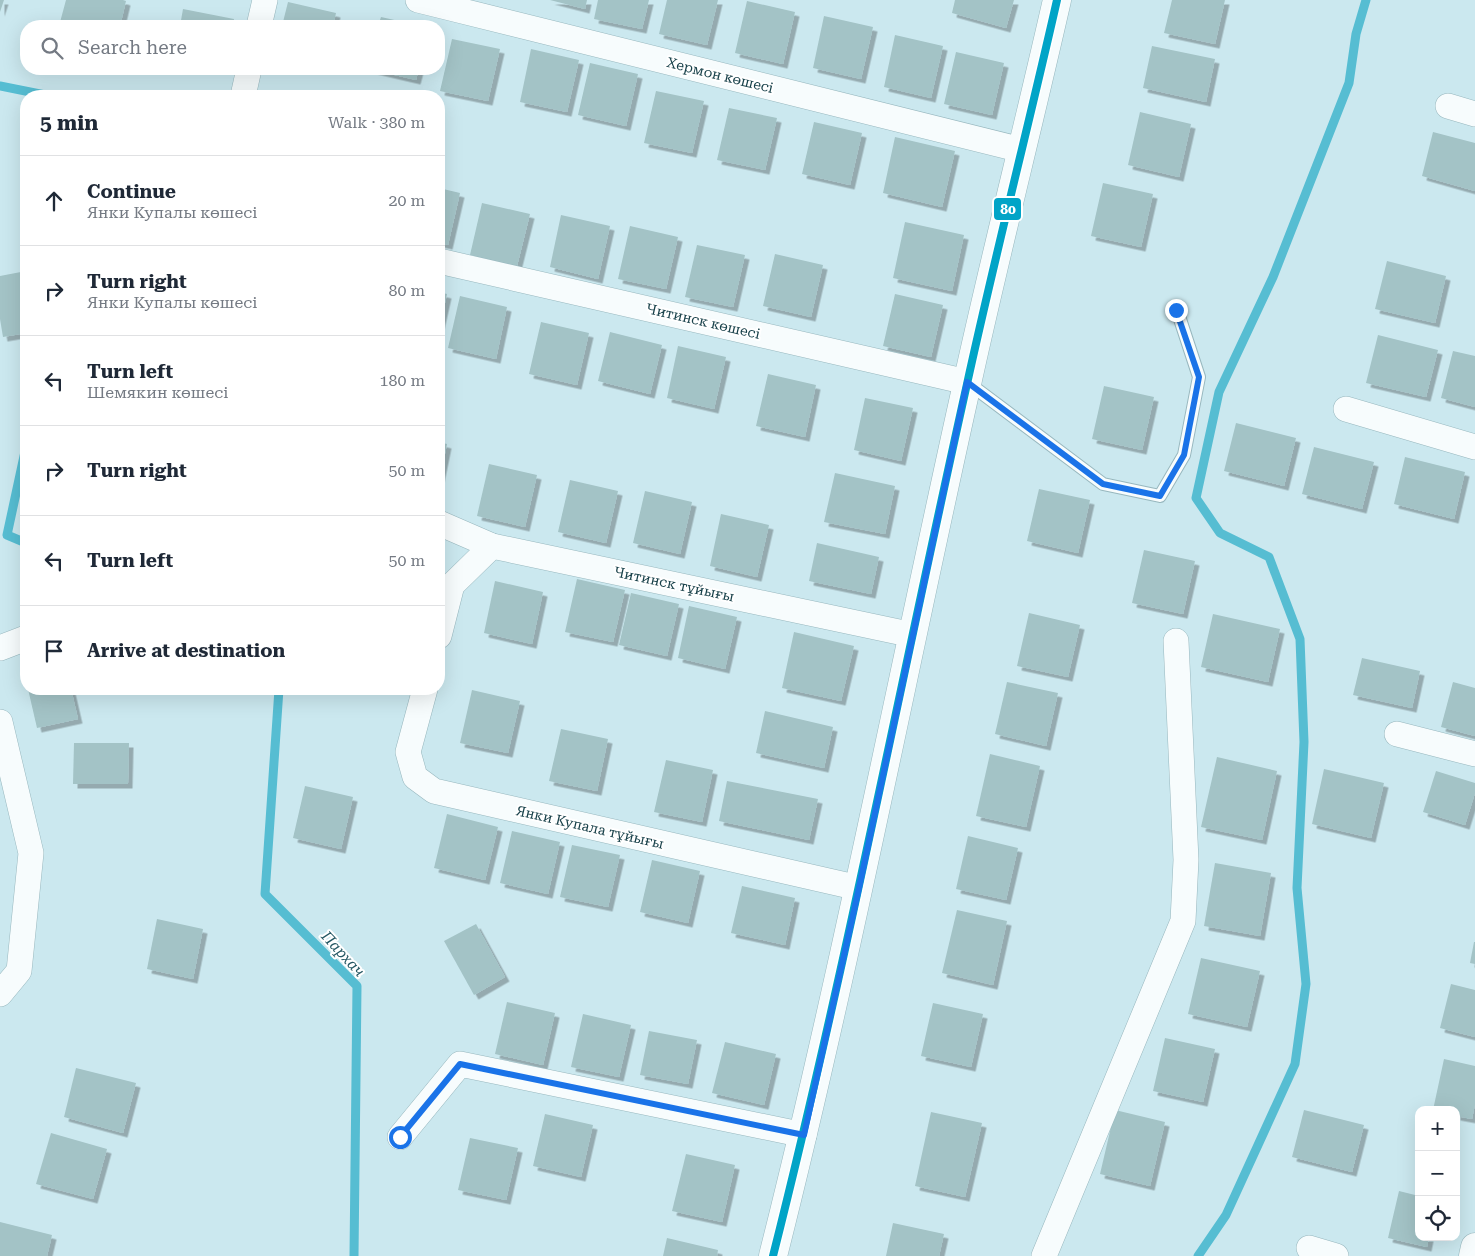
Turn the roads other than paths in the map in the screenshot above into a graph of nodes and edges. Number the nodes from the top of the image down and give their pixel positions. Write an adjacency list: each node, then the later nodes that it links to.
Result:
1 (265, 0): 4 (street)
2 (418, 0): 9 (street, Хермон көшесі)
3 (1058, 0): 9 (main road)
4 (260, 20)
5 (248, 75): 6 (street)
6 (244, 90)
7 (1448, 106): 8 (street)
8 (1475, 114)
9 (1022, 150): 12 (main road)
10 (445, 262): 12 (street, Читинск көшесі)
11 (1176, 310): 12 (lane)
12 (967, 382): 18 (main road)
13 (1346, 409): 14 (street)
14 (1475, 447)
15 (445, 526): 16 (street, Читинск тұйығы)
16 (492, 546): 17 (street); 18 (street, Читинск тұйығы)
17 (445, 612)
18 (913, 635): 26 (main road)
19 (20, 640): 21 (street)
20 (1176, 641): 33 (street)
21 (0, 648)
22 (423, 695): 26 (street, Янки Купала тұйығы)
23 (0, 722): 27 (street)
24 (1397, 734): 25 (street)
25 (1475, 754)
26 (859, 888): 28 (main road)
27 (0, 994)
28 (804, 1135): 29 (street); 32 (main road)
29 (400, 1137)
30 (1475, 1247): 35 (main road)
31 (1309, 1248): 34 (street)
32 (773, 1256)
33 (1044, 1256)
34 (1336, 1256)
35 (1472, 1256)

